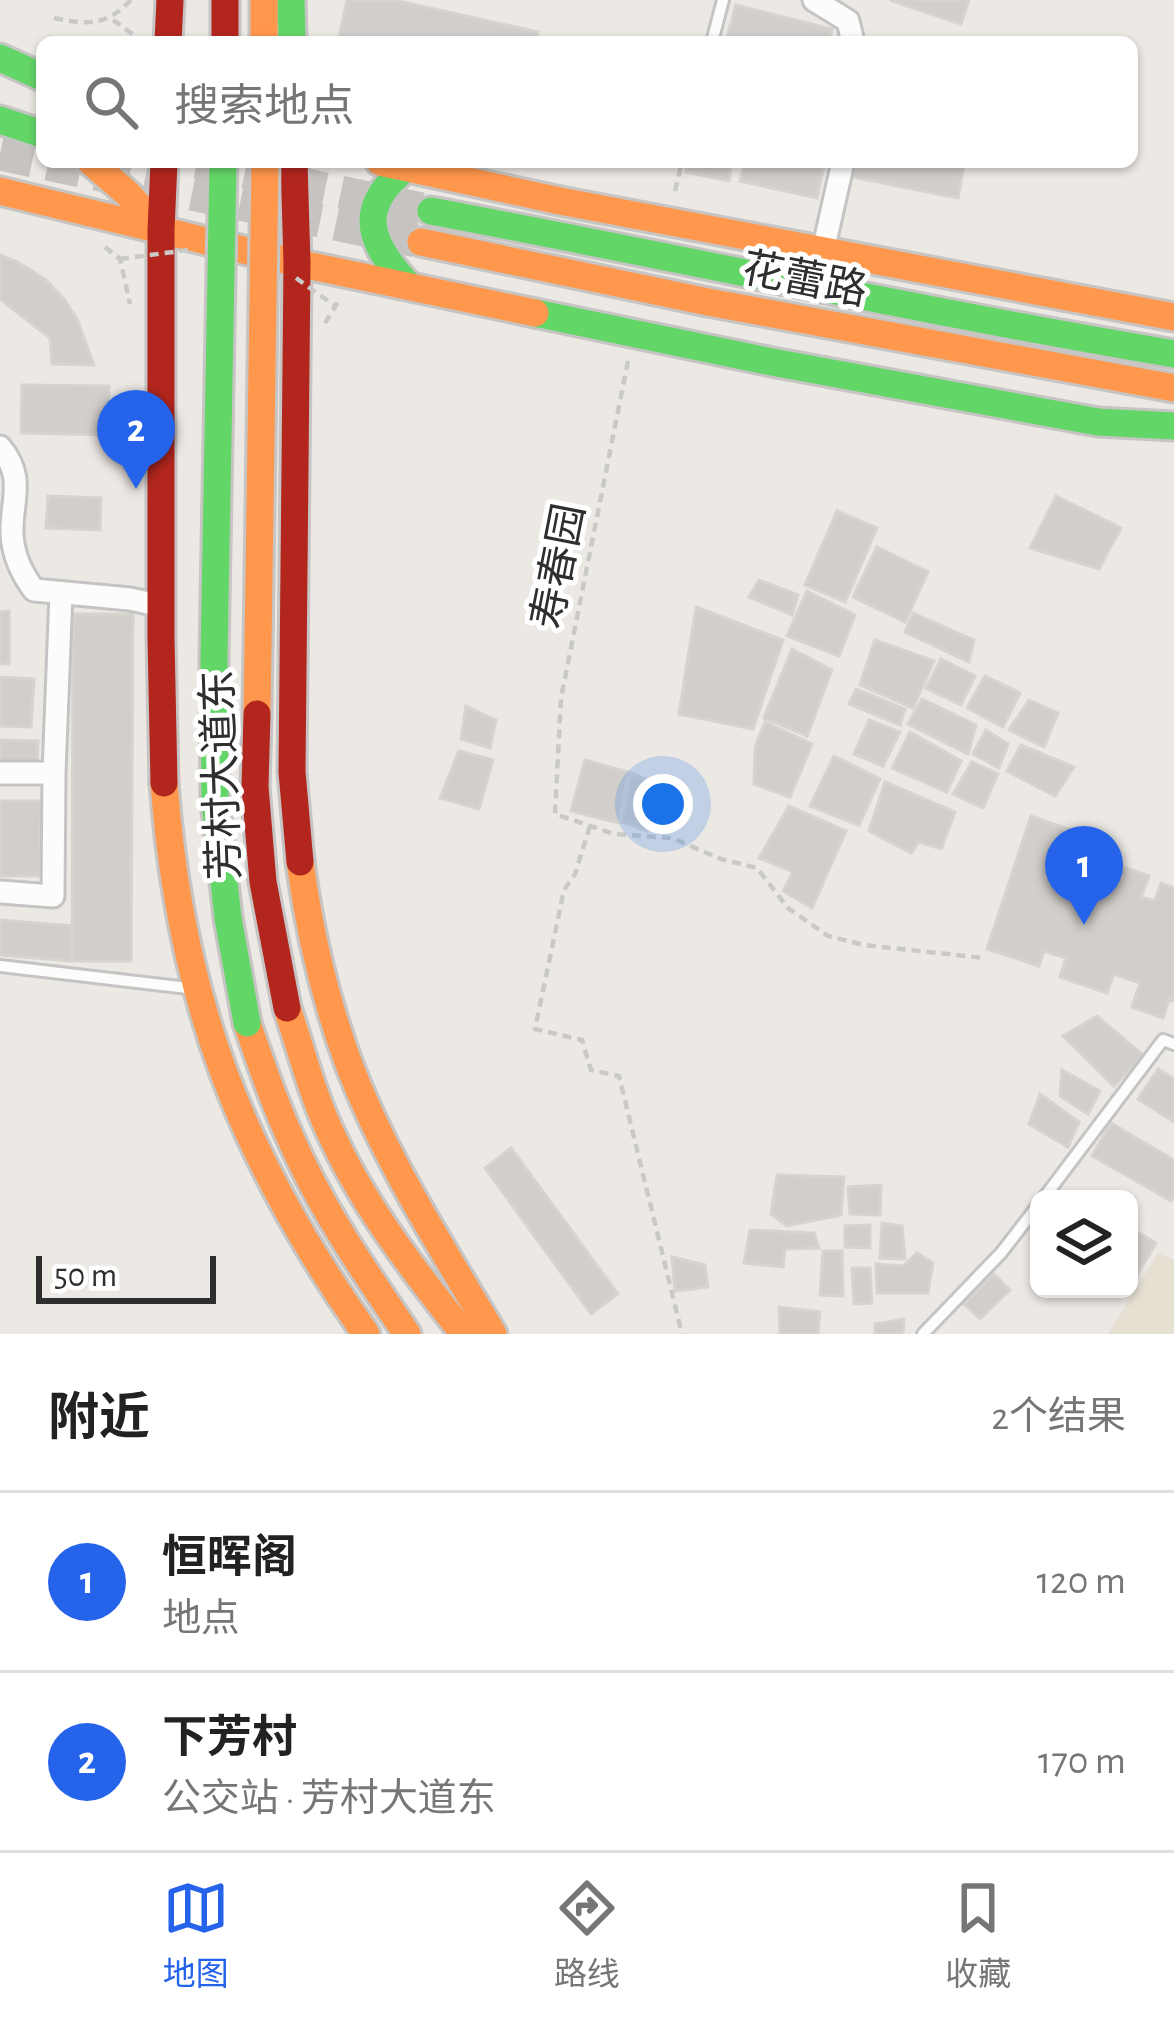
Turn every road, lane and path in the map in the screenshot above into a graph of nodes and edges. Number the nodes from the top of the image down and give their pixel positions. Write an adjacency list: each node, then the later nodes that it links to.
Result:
1 (131, 0): 9 (path)
2 (170, 0): 11 (main road)
3 (225, 0): 12 (main road)
4 (264, 0): 13 (main road)
5 (291, 0): 14 (main road)
6 (723, 0): 15 (lane)
7 (814, 0): 16 (street)
8 (54, 18): 9 (path)
9 (112, 19): 10 (path)
10 (134, 36)
11 (168, 36)
12 (225, 36)
13 (265, 36)
14 (292, 36)
15 (714, 36)
16 (852, 36)
17 (0, 58): 19 (main road)
18 (0, 73): 20 (main road)
19 (36, 77)
20 (36, 79)
21 (0, 120): 22 (main road)
22 (36, 132)
23 (98, 168): 34 (main road)
24 (164, 168): 34 (main road, 芳村大道东)
25 (223, 168): 62 (main road, 芳村大道东, bridge)
26 (265, 168): 63 (main road, 芳村大道东, bridge)
27 (294, 168): 38 (main road, 芳村大道东)
28 (392, 168): 39 (main road)
29 (407, 168): 37 (main road)
30 (842, 168): 37 (street)
31 (0, 190): 34 (main road)
32 (0, 206): 34 (main road)
33 (431, 211): 45 (main road, 花蕾路)
34 (161, 230): 38 (main road); 50 (main road, 芳村大道东)
35 (421, 242): 46 (main road, 花蕾路)
36 (104, 246): 41 (path)
37 (823, 251): 42 (main road)
38 (297, 263): 39 (main road); 64 (main road, 芳村大道东)
39 (409, 286): 44 (main road)
40 (339, 300): 43 (path)
41 (131, 308)
42 (1174, 317)
43 (325, 325)
44 (634, 332): 47 (main road); 53 (path, 寿春园)
45 (1174, 354)
46 (1174, 388)
47 (1174, 426)
48 (0, 447): 49 (street)
49 (61, 593): 50 (street); 52 (street)
50 (162, 606): 57 (main road, 芳村大道东)
51 (0, 773): 52 (street)
52 (54, 773): 54 (street)
53 (590, 826): 55 (path); 65 (path)
54 (0, 892)
55 (984, 958)
56 (0, 966): 57 (lane)
57 (197, 989): 61 (main road, 芳村大道东)
58 (1174, 1044): 59 (lane)
59 (1050, 1190)
60 (1030, 1216): 66 (lane)
61 (365, 1334)
62 (407, 1334)
63 (464, 1334)
64 (494, 1334)
65 (682, 1334)
66 (923, 1334)

